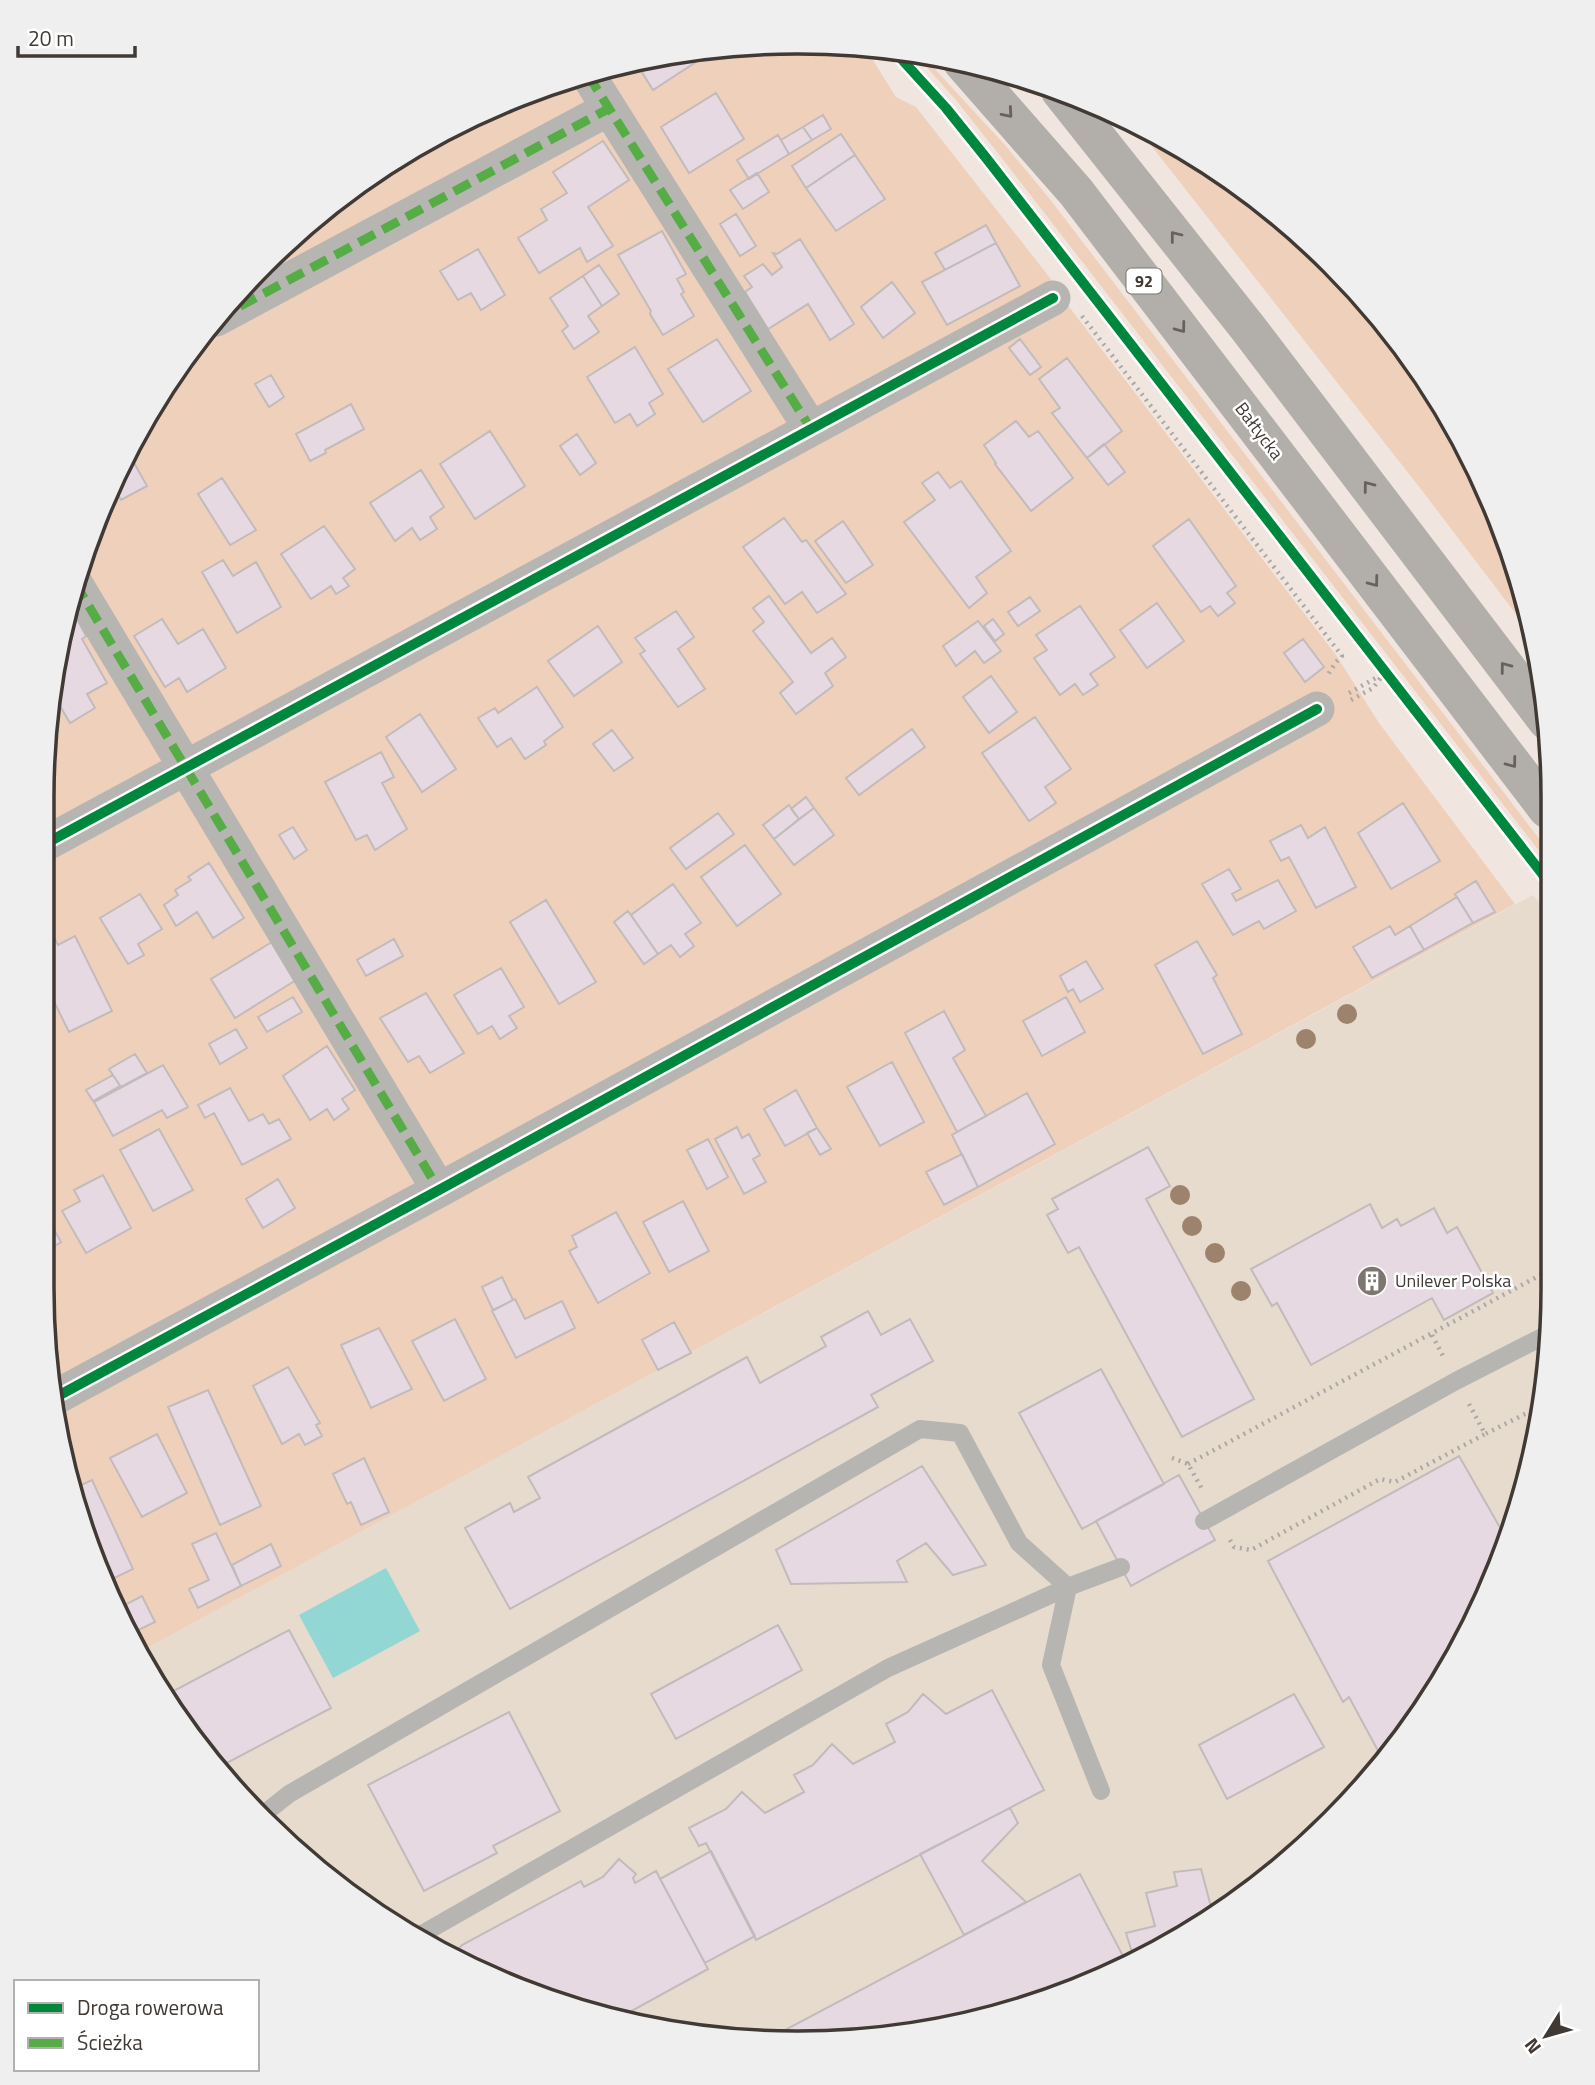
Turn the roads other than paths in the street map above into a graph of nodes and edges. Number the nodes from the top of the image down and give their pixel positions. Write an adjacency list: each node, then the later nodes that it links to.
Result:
1 (975, 76): 12 (main road, Bałtycka / 92, one-way to 12)
2 (593, 84): 4 (street)
3 (1072, 107): 10 (main road, one-way to 3)
4 (608, 109): 6 (street); 7 (street)
5 (1053, 298): 7 (street)
6 (240, 306)
7 (811, 429): 11 (street)
8 (83, 596): 11 (street)
9 (1331, 702): 14 (street)
10 (1534, 705)
11 (187, 767): 13 (street); 14 (street)
12 (1541, 801)
13 (54, 839)
14 (439, 1190): 16 (street)
15 (1539, 1339): 17 (lane)
16 (62, 1394)
17 (1210, 1517)
18 (1121, 1567): 19 (lane)
19 (1068, 1587): 20 (lane); 21 (lane); 22 (lane)
20 (1101, 1791)
21 (269, 1810)
22 (427, 1931)

